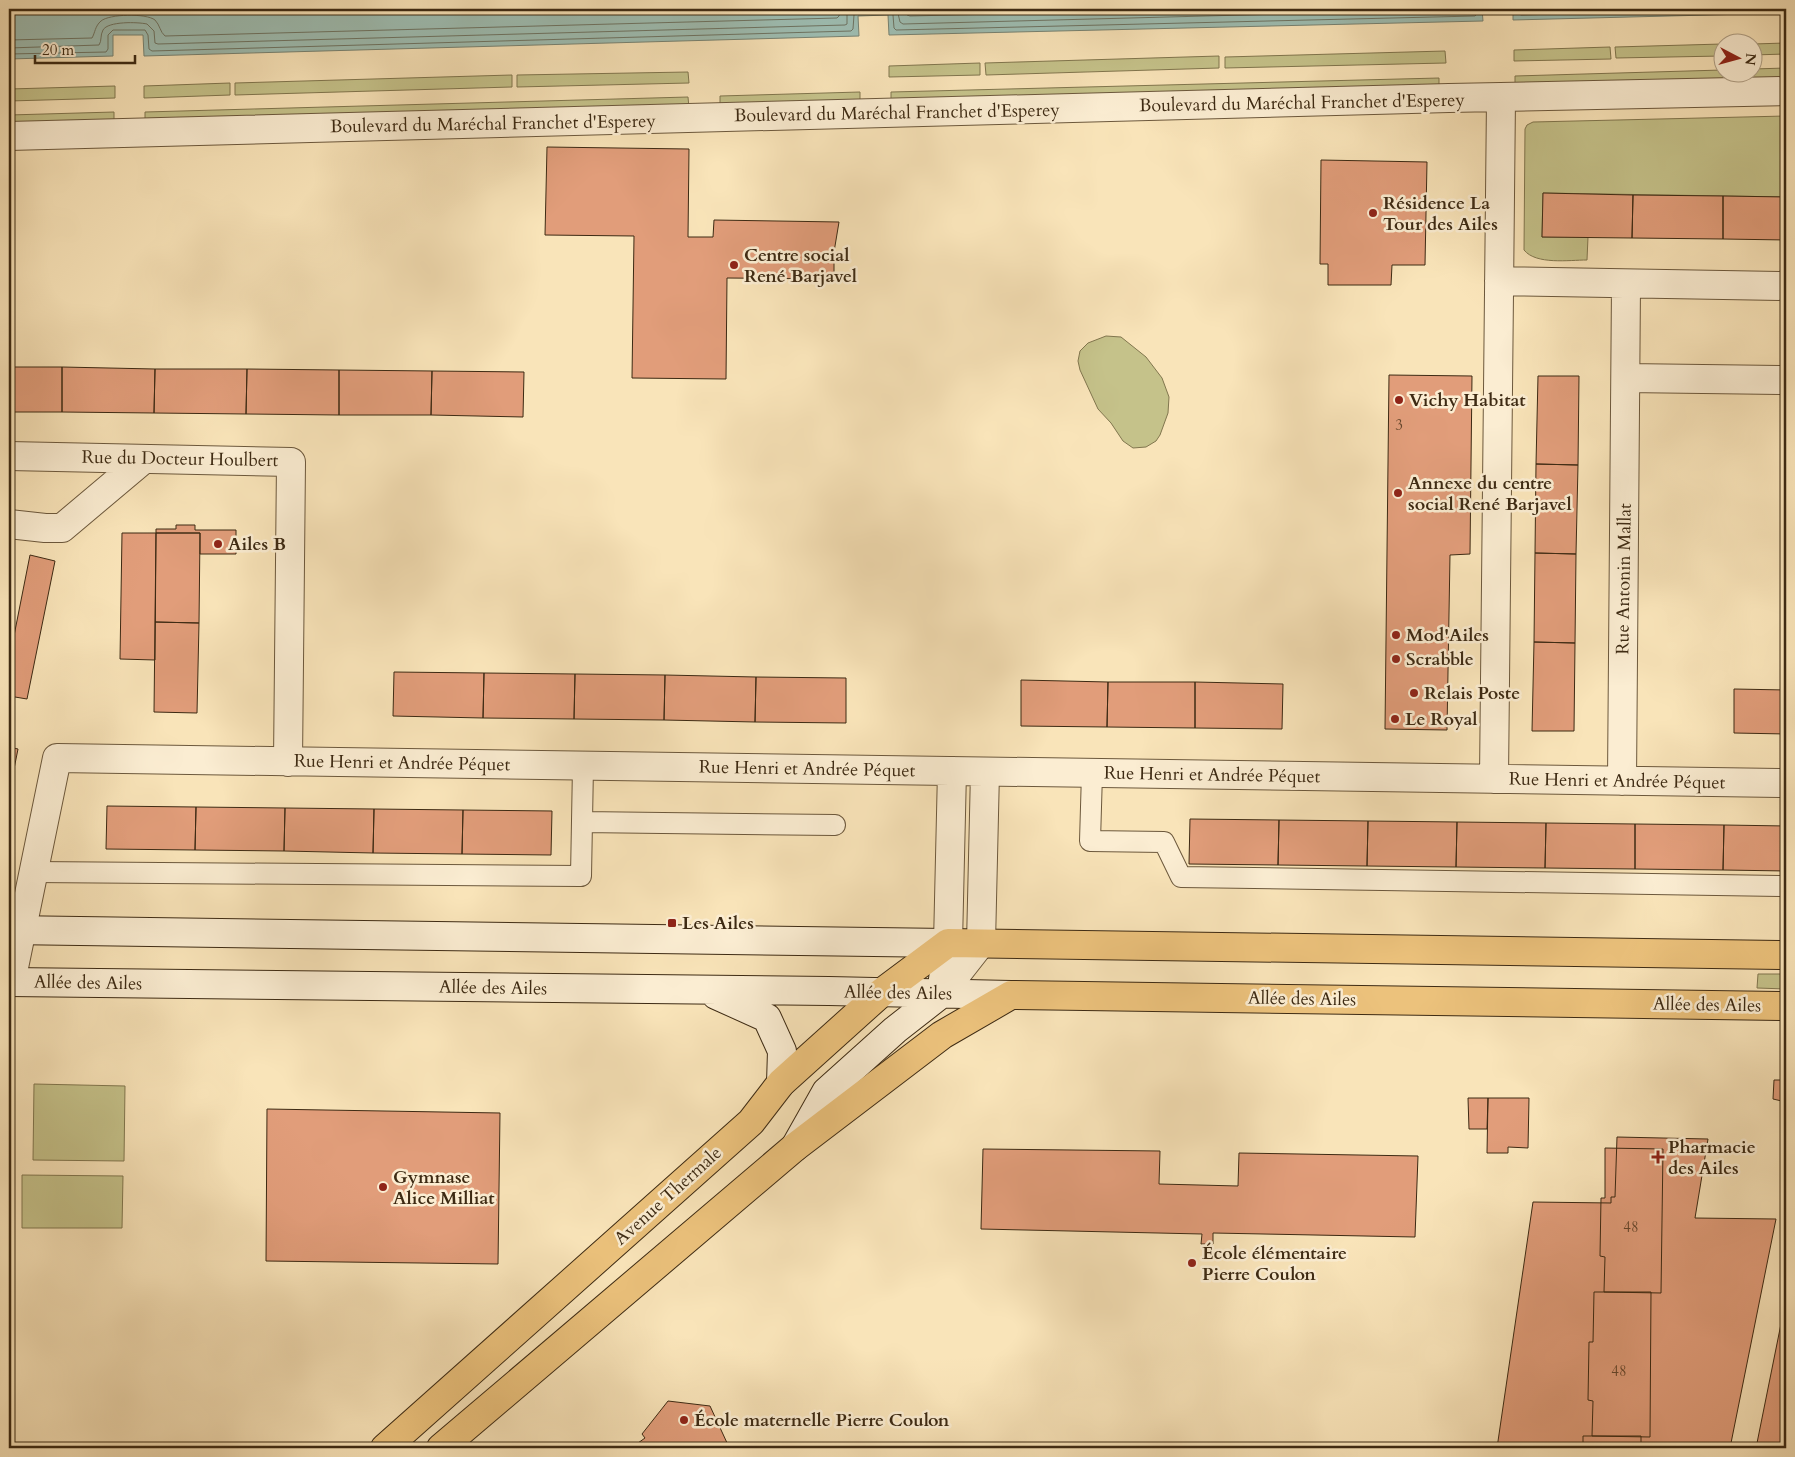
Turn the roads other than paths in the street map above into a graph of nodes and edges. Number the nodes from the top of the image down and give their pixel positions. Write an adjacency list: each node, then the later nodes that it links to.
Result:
1 (1786, 91): 2 (street, Boulevard du Maréchal Franchet d'Esperey)
2 (1501, 98): 3 (street, Boulevard du Maréchal Franchet d'Esperey); 4 (street)
3 (9, 136)
4 (1499, 281): 5 (street); 17 (street)
5 (1626, 285): 6 (street); 7 (street, Rue Antonin Mallat)
6 (1786, 286)
7 (1626, 378): 8 (street); 18 (street, Rue Antonin Mallat)
8 (1786, 380)
9 (9, 456): 10 (street, Rue du Docteur Houlbert)
10 (144, 459): 11 (street); 12 (street, Rue du Docteur Houlbert)
11 (9, 524)
12 (288, 762): 13 (street, Rue Henri et Andrée Péquet); 22 (street, Rue Henri et Andrée Péquet)
13 (583, 766): 14 (street, Rue Henri et Andrée Péquet); 20 (lane)
14 (952, 771): 15 (street, Rue Henri et Andrée Péquet); 25 (street)
15 (985, 772): 16 (street, Rue Henri et Andrée Péquet); 26 (street)
16 (1092, 773): 17 (street, Rue Henri et Andrée Péquet); 23 (lane)
17 (1494, 779): 18 (street, Rue Henri et Andrée Péquet)
18 (1622, 781): 19 (street, Rue Henri et Andrée Péquet)
19 (1786, 783)
20 (582, 822): 21 (lane); 22 (lane)
21 (835, 825)
22 (33, 872): 24 (street, Rue Henri et Andrée Péquet)
23 (1786, 886)
24 (15, 930): 25 (street); 28 (street, Rue Henri et Andrée Péquet)
25 (948, 943): 26 (main road); 30 (main road, Avenue Thermale); 31 (street)
26 (981, 943): 27 (main road); 31 (street)
27 (1782, 954)
28 (10, 982): 29 (street, Allée des Ailes)
29 (706, 991): 30 (street, Allée des Ailes); 34 (street)
30 (881, 993): 31 (street, Allée des Ailes); 34 (main road, Avenue Thermale)
31 (941, 994): 32 (street, Allée des Ailes); 35 (street)
32 (1011, 995): 33 (main road, Allée des Ailes); 35 (main road)
33 (1786, 1006)
34 (781, 1083): 36 (main road, Avenue Thermale)
35 (795, 1147): 37 (main road)
36 (385, 1448)
37 (440, 1448)

